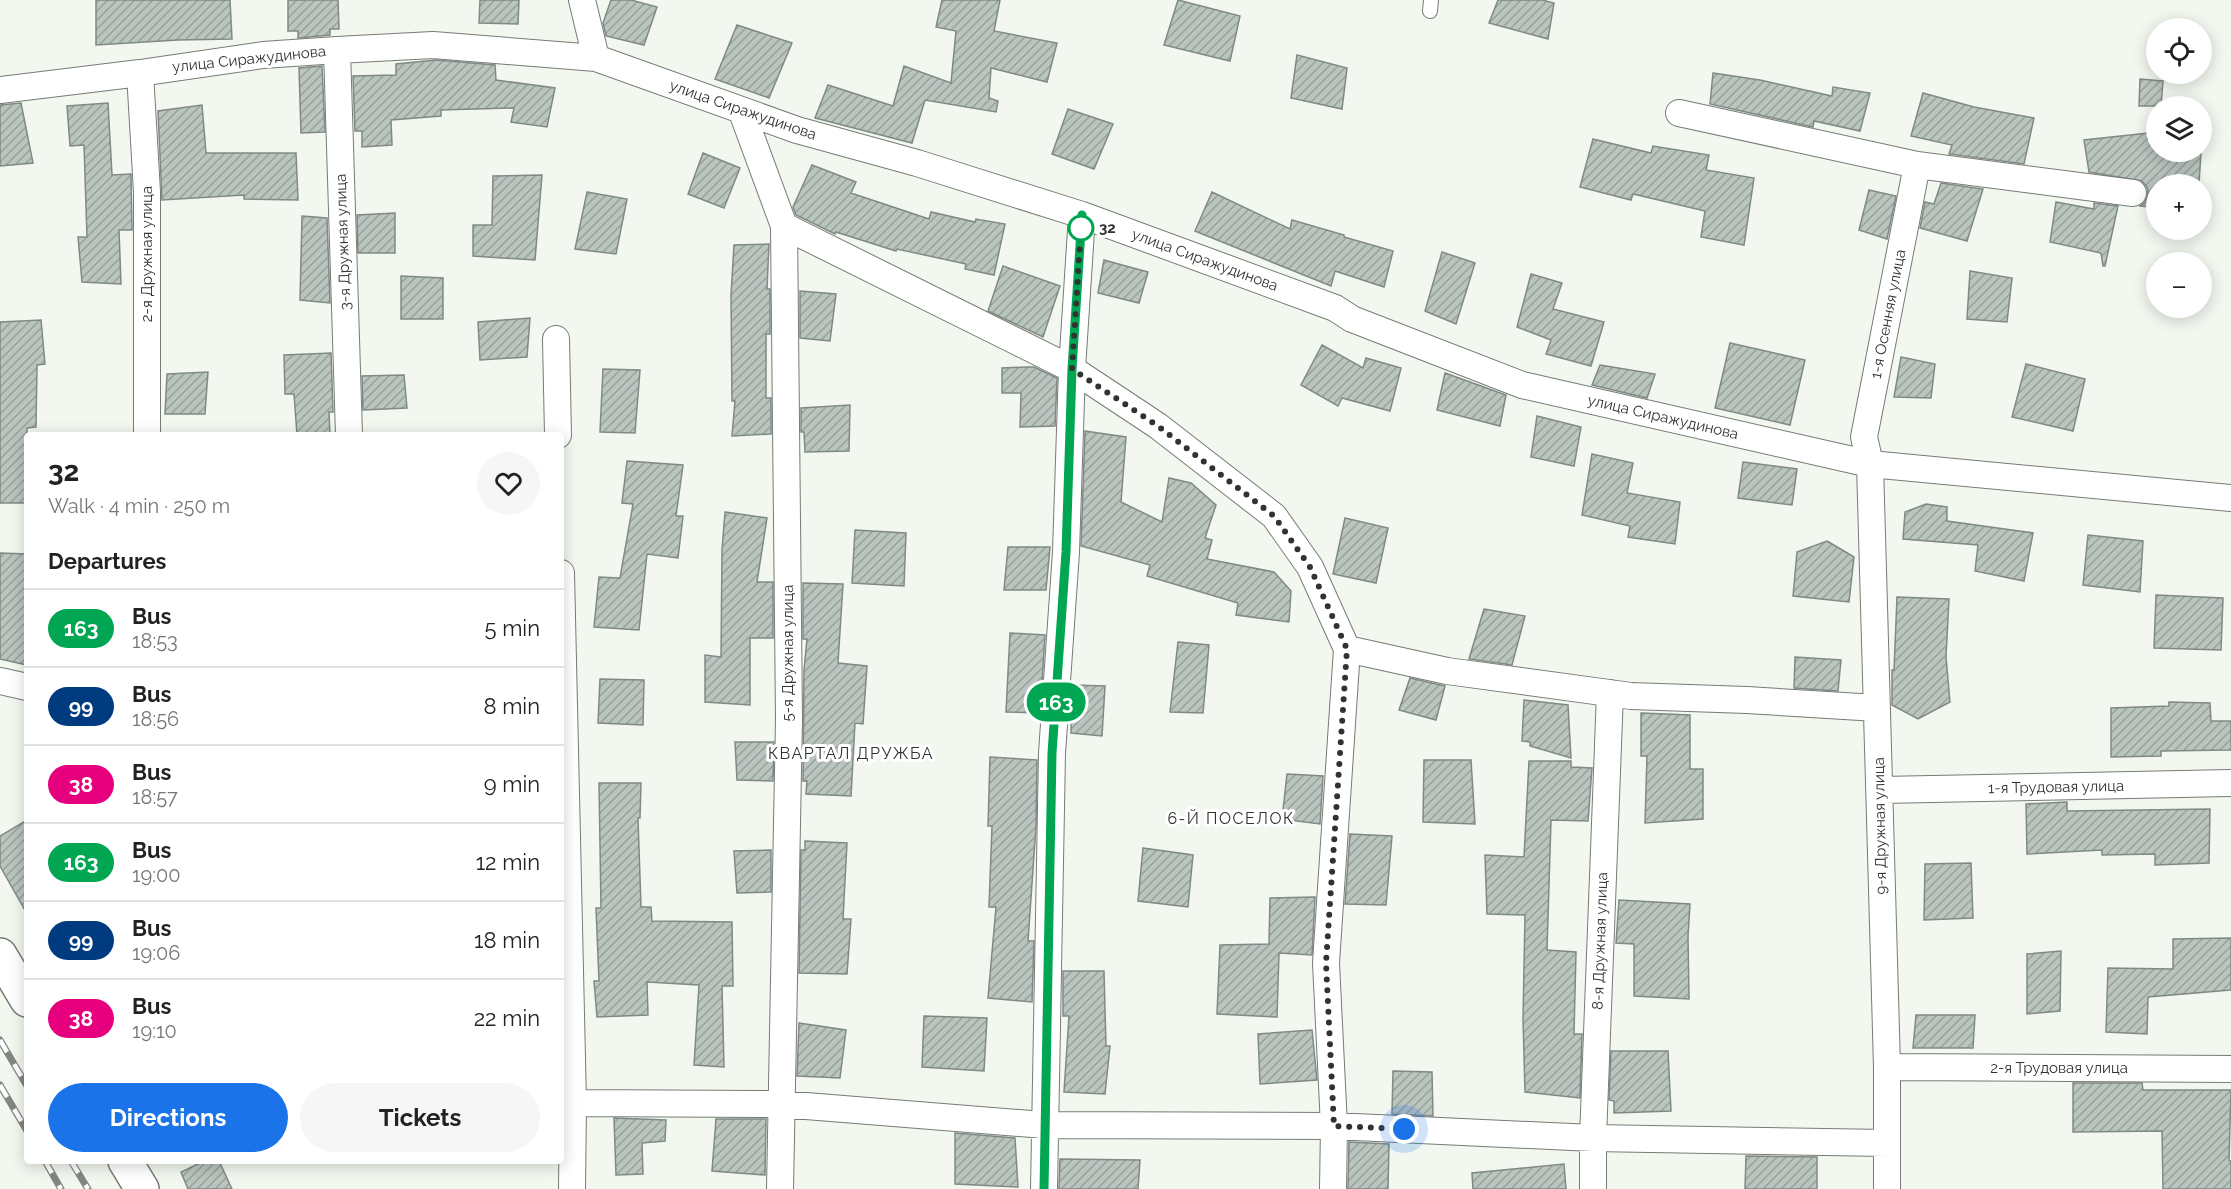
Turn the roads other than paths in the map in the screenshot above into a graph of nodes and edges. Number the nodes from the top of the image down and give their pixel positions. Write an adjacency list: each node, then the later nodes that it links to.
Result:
1 (582, 0): 3 (street)
2 (337, 50): 3 (street, улица Сиражудинова); 4 (street, улица Сиражудинова); 15 (street, 3-я Дружная улица)
3 (596, 58): 6 (street, улица Сиражудинова)
4 (140, 73): 5 (street, улица Сиражудинова); 14 (street, 2-я Дружная улица)
5 (0, 90)
6 (742, 112): 10 (street, улица Сиражудинова); 11 (street, 5-я Дружная улица)
7 (1678, 113): 8 (street)
8 (1917, 165): 9 (street); 17 (street, 1-я Осенняя улица)
9 (2133, 193)
10 (1082, 215): 13 (street); 17 (street, улица Сиражудинова)
11 (784, 226): 13 (street); 32 (street, 5-я Дружная улица)
12 (556, 339): 16 (street)
13 (1072, 369): 19 (street); 33 (street)
14 (147, 432)
15 (349, 432)
16 (558, 432)
17 (1870, 464): 18 (street, улица Сиражудинова); 24 (street, 9-я Дружная улица)
18 (2231, 498)
19 (1347, 649): 22 (street); 34 (street)
20 (0, 681): 21 (street)
21 (24, 686)
22 (1610, 693): 24 (street); 35 (street, 8-я Дружная улица)
23 (564, 706): 31 (street)
24 (1877, 708): 26 (street, 9-я Дружная улица)
25 (2231, 783): 26 (street, 1-я Трудовая улица)
26 (1881, 790): 29 (street, 9-я Дружная улица)
27 (0, 955): 28 (street)
28 (24, 995)
29 (1887, 1066): 30 (street, 2-я Трудовая улица); 36 (street, 9-я Дружная улица)
30 (2231, 1069)
31 (573, 1103): 32 (street); 39 (street)
32 (782, 1104): 33 (street); 40 (street, 5-я Дружная улица)
33 (1044, 1125): 34 (street); 41 (street)
34 (1334, 1126): 35 (street); 42 (street)
35 (1593, 1138): 36 (street); 43 (street, 8-я Дружная улица)
36 (1887, 1143): 44 (street, 9-я Дружная улица)
37 (127, 1164): 38 (street)
38 (142, 1189)
39 (572, 1189)
40 (780, 1189)
41 (1044, 1189)
42 (1332, 1189)
43 (1593, 1189)
44 (1887, 1189)

